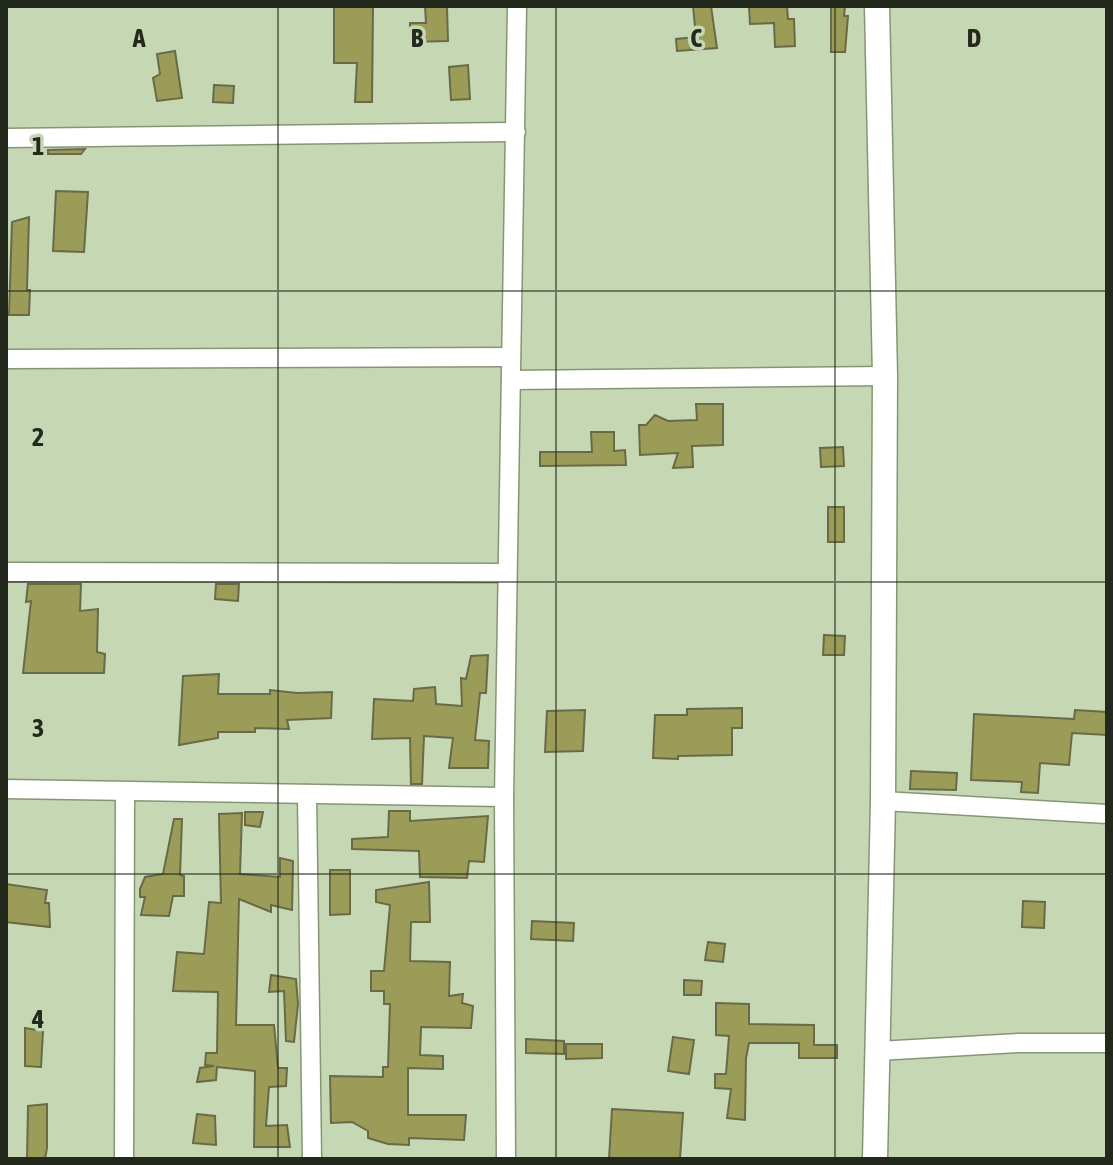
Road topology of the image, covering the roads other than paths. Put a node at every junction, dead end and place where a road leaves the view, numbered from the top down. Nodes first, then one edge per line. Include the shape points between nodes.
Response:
1 (517, 6) edge
2 (877, 6) edge
3 (516, 132) junction
4 (6, 138) edge
5 (511, 357) junction
6 (6, 359) edge
7 (885, 376) junction
8 (511, 380) junction
9 (6, 572) edge
10 (507, 573) junction
11 (6, 789) edge
12 (125, 793) junction
13 (307, 794) junction
14 (504, 797) junction
15 (883, 801) junction
16 (1107, 814) edge
17 (1107, 1043) edge
18 (878, 1051) junction
19 (124, 1159) edge
20 (312, 1159) edge
21 (506, 1159) edge
22 (875, 1159) edge

1 - 3 street
2 - 7 main road
3 - 4 street
3 - 5 street
5 - 6 street
5 - 8 street
7 - 8 street
7 - 15 main road
8 - 10 street
9 - 10 street
10 - 14 street
11 - 12 street
12 - 13 street
12 - 19 street
13 - 14 street
13 - 20 street
14 - 21 street
15 - 16 street
15 - 18 main road
17 - 18 street
18 - 22 main road

